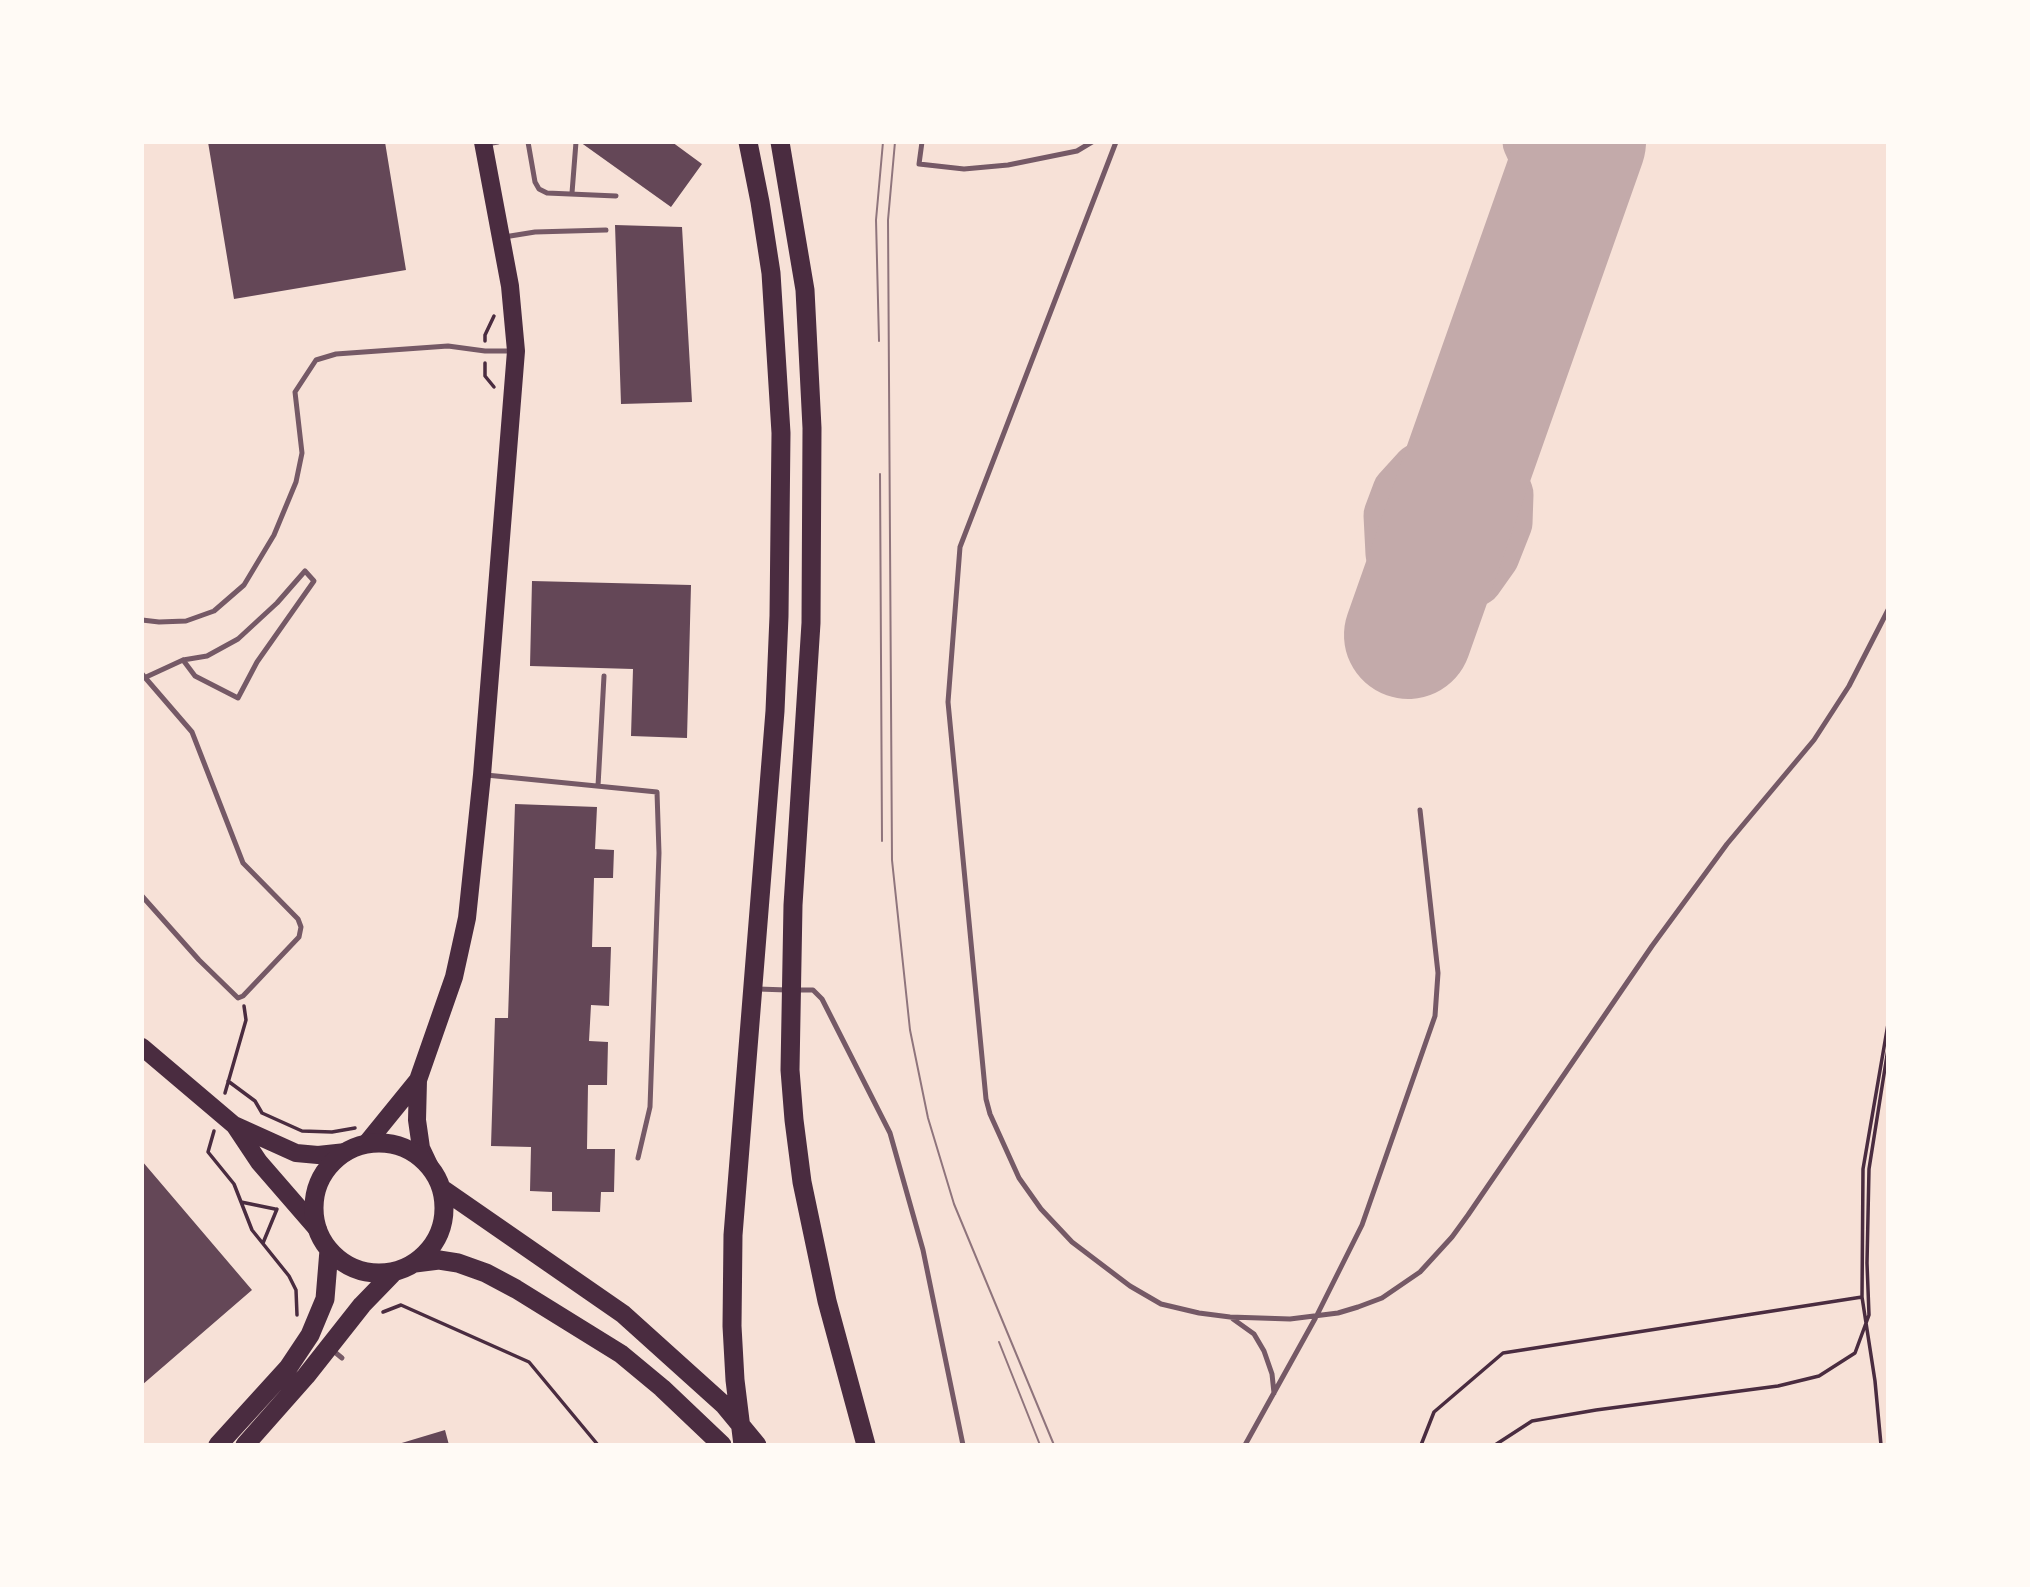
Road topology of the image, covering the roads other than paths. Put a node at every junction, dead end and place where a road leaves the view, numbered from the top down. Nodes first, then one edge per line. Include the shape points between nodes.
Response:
1 (528, 142) edge
2 (576, 142) edge
3 (748, 142) edge
4 (780, 142) edge
5 (922, 142) edge
6 (1091, 142) edge
7 (1116, 142) edge
8 (488, 143) edge
9 (572, 193) junction
10 (616, 196) dead end
11 (606, 229) dead end
12 (501, 238) junction
13 (516, 351) junction
14 (1888, 610) edge
15 (142, 620) edge
16 (183, 660) junction
17 (143, 676) edge
18 (604, 676) dead end
19 (482, 775) junction
20 (598, 786) junction
21 (1420, 810) dead end
22 (142, 896) edge
23 (753, 989) junction
24 (793, 990) junction
25 (142, 1047) edge
26 (418, 1080) junction
27 (234, 1125) junction
28 (366, 1144) junction
29 (346, 1152) junction
30 (638, 1158) dead end
31 (430, 1167) junction
32 (441, 1188) junction
33 (318, 1230) junction
34 (329, 1250) junction
35 (415, 1263) junction
36 (394, 1272) junction
37 (1316, 1317) junction
38 (1230, 1318) junction
39 (1274, 1393) junction
40 (251, 1443) edge
41 (218, 1445) edge
42 (723, 1445) edge
43 (743, 1445) edge
44 (757, 1445) edge
45 (866, 1445) edge
46 (962, 1445) edge
47 (1245, 1445) edge

1 - 9 lane via 539,189
2 - 9 lane
3 - 23 highway via 771,273 781,433 775,711
4 - 24 highway via 805,290 812,428 811,623 793,905
5 - 6 lane via 919,163 964,169 1077,151
7 - 38 lane via 960,547 948,702 986,1098 995,1128 1029,1194 1090,1258 1161,1304
8 - 12 main road
9 - 10 lane
11 - 12 lane
12 - 13 main road
13 - 15 lane via 448,346 336,354 316,360 295,392 302,453 296,482 274,535 244,585 214,611 186,621
13 - 19 main road
14 - 37 lane via 1820,731 1727,844 1652,946 1452,1237 1420,1272 1382,1298
16 - 16 lane via 206,656 238,639 305,571 314,582 257,662 238,698 195,676
16 - 17 lane
17 - 22 lane via 195,738 243,863 298,919 299,937 238,998
18 - 20 lane
19 - 20 lane
19 - 26 main road via 467,918 454,977
20 - 30 lane via 657,792 650,1107
21 - 37 lane via 1438,973 1435,1016 1363,1225
23 - 24 lane
23 - 43 highway via 733,1235 732,1326
24 - 45 highway via 790,1070 802,1182 827,1301
24 - 46 lane via 813,990 822,999 890,1133 923,1250
25 - 27 main road
26 - 28 main road
26 - 31 main road via 417,1119 421,1148
27 - 29 main road via 296,1153
27 - 33 main road via 259,1162
28 - 29 highway
28 - 31 highway via 401,1147
29 - 33 highway via 332,1163 318,1186 314,1213
31 - 32 highway
32 - 35 highway via 441,1229 431,1248
32 - 44 highway via 623,1314 724,1405
33 - 34 highway
34 - 36 highway via 358,1270
34 - 41 highway via 325,1299 310,1335 288,1368
35 - 36 highway
35 - 42 highway via 458,1263 516,1289 621,1354
36 - 40 highway via 335,1352
37 - 38 lane
37 - 39 lane
38 - 39 lane via 1254,1334 1264,1351
39 - 47 lane

